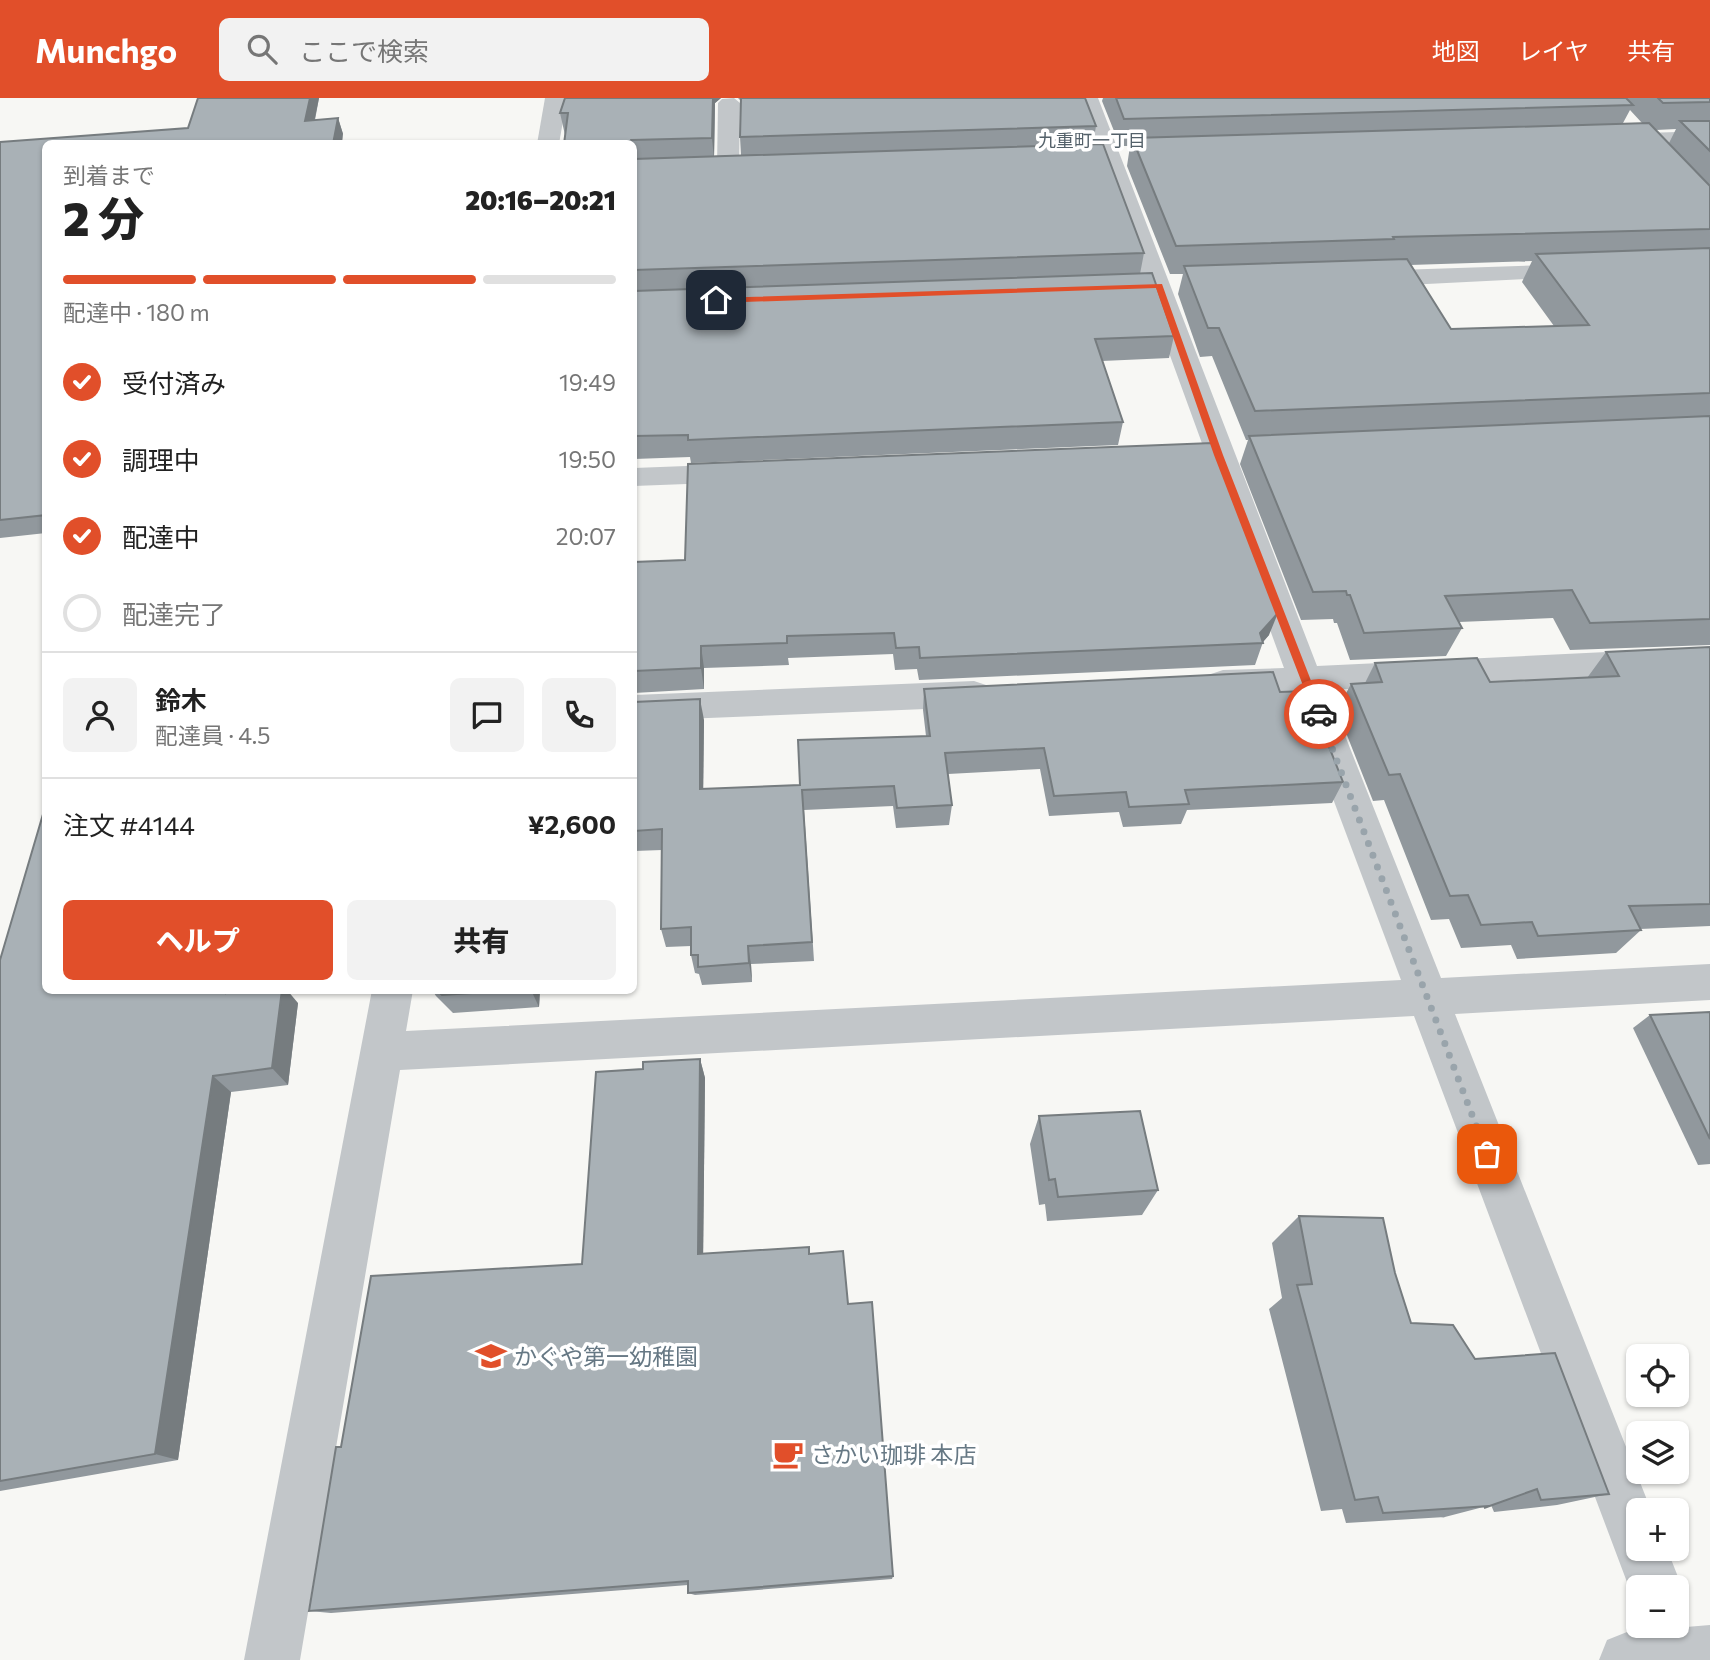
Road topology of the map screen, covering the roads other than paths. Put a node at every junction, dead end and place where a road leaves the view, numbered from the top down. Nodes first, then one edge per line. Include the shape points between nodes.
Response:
1 (556, 98) edge
2 (1087, 98) edge
3 (729, 103) dead end
4 (1619, 115) edge
5 (1710, 138) edge
6 (549, 140) edge
7 (1643, 140) junction
8 (1588, 142) edge
9 (1659, 158) edge
10 (755, 168) edge
11 (701, 169) edge
12 (728, 169) junction
13 (1600, 270) edge
14 (1338, 279) edge
15 (773, 472) edge
16 (637, 477) edge
17 (1710, 659) edge
18 (1306, 680) junction
19 (1196, 684) edge
20 (1004, 692) edge
21 (637, 708) edge
22 (1710, 982) edge
23 (392, 994) edge
24 (1427, 998) junction
25 (381, 1052) junction
26 (1626, 1513) edge
27 (1686, 1649) edge
28 (272, 1660) edge
29 (1627, 1660) edge

1 - 6 street
2 - 18 street
3 - 12 street
4 - 7 street
5 - 7 street
7 - 8 street
7 - 9 street
10 - 12 street
11 - 12 street
13 - 14 street
15 - 16 street
17 - 18 street
18 - 19 street
18 - 24 street
20 - 21 street
22 - 24 street
23 - 25 street
24 - 25 street
24 - 26 street
25 - 28 street
27 - 29 street

